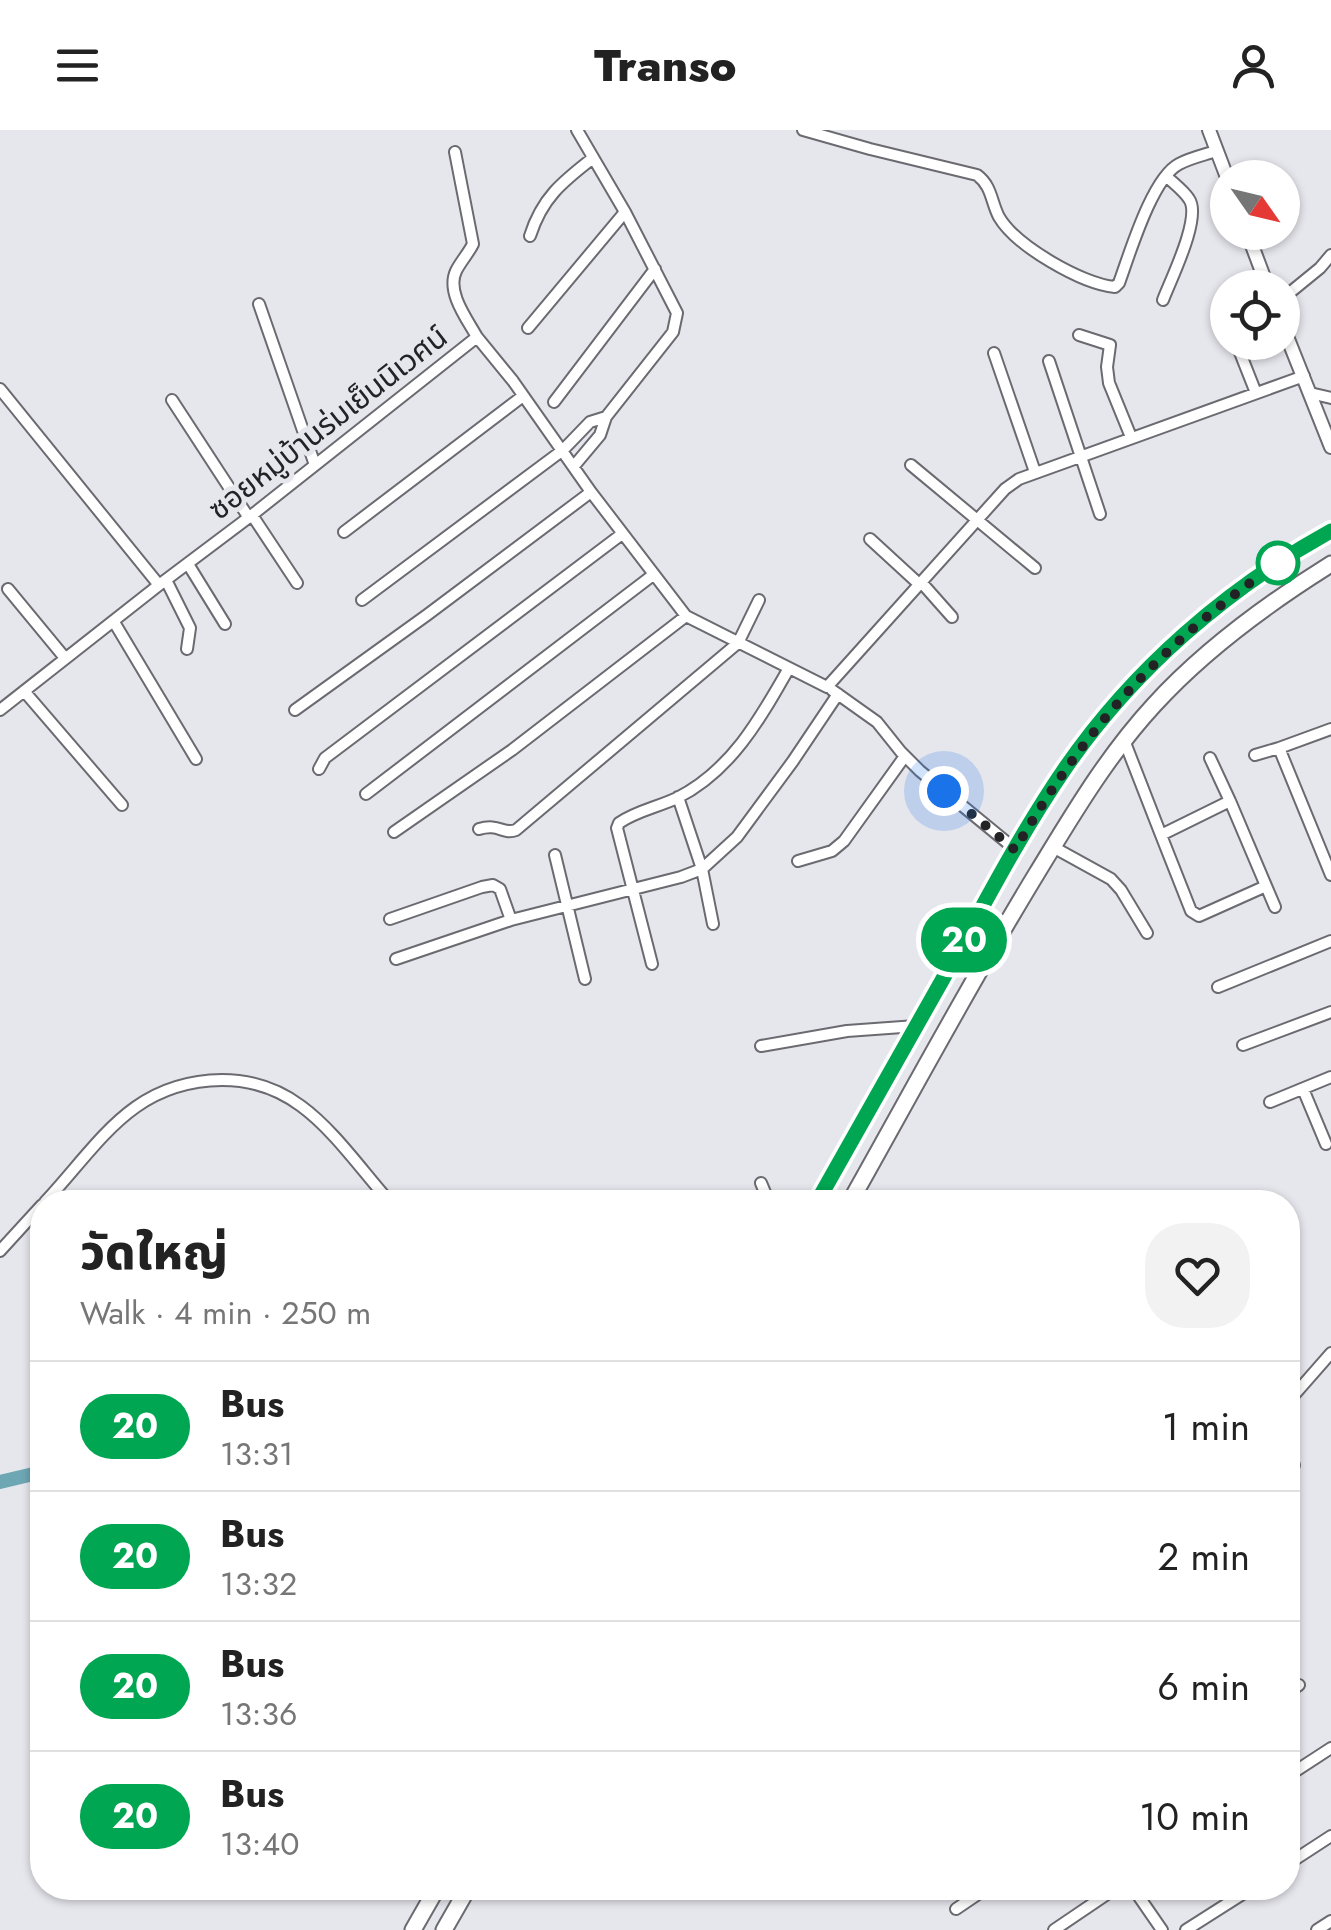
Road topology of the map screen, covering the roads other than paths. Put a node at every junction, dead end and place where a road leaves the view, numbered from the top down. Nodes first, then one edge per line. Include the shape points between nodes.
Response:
1 (576, 130) edge
2 (803, 130) edge
3 (1209, 130) edge
4 (1216, 151) junction
5 (455, 152) dead end
6 (593, 158) junction
7 (1220, 160) edge
8 (1166, 176) junction
9 (625, 212) junction
10 (530, 236) dead end
11 (1331, 256) edge
12 (655, 269) junction
13 (1300, 284) edge
14 (1163, 300) dead end
15 (258, 304) dead end
16 (528, 328) dead end
17 (1078, 335) dead end
18 (477, 338) junction
19 (994, 353) dead end
20 (1243, 360) edge
21 (1297, 360) edge
22 (1048, 361) dead end
23 (1304, 376) junction
24 (0, 389) edge
25 (1256, 393) junction
26 (1310, 393) junction
27 (523, 396) junction
28 (1331, 398) edge
29 (172, 400) dead end
30 (554, 402) dead end
31 (606, 416) junction
32 (1131, 437) junction
33 (1331, 448) edge
34 (562, 450) junction
35 (1081, 455) junction
36 (316, 465) junction
37 (912, 465) dead end
38 (574, 466) junction
39 (1035, 472) junction
40 (590, 492) junction
41 (1100, 514) dead end
42 (251, 517) junction
43 (978, 520) junction
44 (1331, 531) edge
45 (344, 532) dead end
46 (622, 534) junction
47 (870, 539) dead end
48 (188, 564) junction
49 (1331, 564) edge
50 (1035, 568) dead end
51 (654, 575) junction
52 (162, 583) junction
53 (297, 583) dead end
54 (920, 583) junction
55 (8, 589) dead end
56 (362, 600) dead end
57 (759, 600) dead end
58 (686, 616) junction
59 (952, 617) dead end
60 (114, 622) junction
61 (225, 624) dead end
62 (738, 643) junction
63 (187, 649) dead end
64 (64, 658) junction
65 (789, 668) junction
66 (832, 690) junction
67 (24, 692) junction
68 (0, 710) edge
69 (295, 710) dead end
70 (1331, 729) edge
71 (1124, 740) junction
72 (1279, 748) junction
73 (1256, 755) dead end
74 (904, 756) junction
75 (1210, 758) dead end
76 (196, 759) dead end
77 (319, 769) dead end
78 (366, 794) dead end
79 (678, 797) junction
80 (1230, 801) junction
81 (122, 805) dead end
82 (479, 830) dead end
83 (394, 832) dead end
84 (1161, 835) junction
85 (1053, 848) junction
86 (1015, 850) junction
87 (555, 856) dead end
88 (798, 862) dead end
89 (702, 869) junction
90 (1331, 874) edge
91 (1266, 886) junction
92 (632, 888) junction
93 (566, 906) junction
94 (1275, 906) dead end
95 (390, 919) dead end
96 (510, 920) junction
97 (713, 924) dead end
98 (1147, 934) dead end
99 (1331, 941) edge
100 (396, 960) dead end
101 (652, 964) dead end
102 (585, 979) dead end
103 (1218, 987) dead end
104 (1331, 1012) edge
105 (916, 1026) junction
106 (761, 1046) dead end
107 (1243, 1046) dead end
108 (1331, 1077) edge
109 (1303, 1088) junction
110 (1270, 1102) dead end
111 (1326, 1144) dead end
112 (762, 1183) dead end
113 (56, 1190) edge
114 (379, 1190) edge
115 (765, 1190) edge
116 (824, 1190) edge
117 (857, 1190) edge
118 (30, 1219) edge
119 (0, 1251) edge
120 (1331, 1353) edge
121 (1300, 1388) edge
122 (1331, 1748) edge
123 (1300, 1768) edge
124 (1331, 1836) edge
125 (1300, 1856) edge
126 (430, 1900) edge
127 (461, 1900) edge
128 (968, 1900) edge
129 (1098, 1900) edge
130 (1142, 1900) edge
131 (1233, 1900) edge
132 (956, 1908) dead end
133 (1331, 1921) edge
134 (413, 1930) edge
135 (444, 1930) edge
136 (1054, 1930) edge
137 (1162, 1930) edge
138 (1186, 1930) edge
139 (1317, 1930) edge

1 - 6 street
2 - 8 street via 977,175 1013,234 1063,270 1114,288
3 - 4 street
4 - 7 street
4 - 8 street
5 - 18 street via 473,244 452,284
6 - 9 street
6 - 10 street via 552,192
8 - 14 street via 1193,211
9 - 12 street
9 - 16 street
11 - 13 street
12 - 30 street
12 - 31 street via 676,313 673,332
15 - 36 street
17 - 32 street via 1110,346 1109,383
18 - 27 street, ซอยหมู่บ้านร่มเย็นนิเวศน์
18 - 36 street, ซอยหมู่บ้านร่มเย็นนิเวศน์
19 - 39 street
20 - 25 street
21 - 23 street
22 - 35 street
23 - 25 street
23 - 26 street
24 - 52 street
25 - 32 street
26 - 28 street
26 - 33 street
27 - 34 street, ซอยหมู่บ้านร่มเย็นนิเวศน์
27 - 45 street
29 - 42 street
31 - 34 street via 590,422
31 - 38 street via 600,435
32 - 35 street
34 - 38 street, ซอยหมู่บ้านร่มเย็นนิเวศน์
34 - 56 street
35 - 39 street
35 - 41 street
36 - 42 street, ซอยหมู่บ้านร่มเย็นนิเวศน์
37 - 43 street
38 - 40 street, ซอยหมู่บ้านร่มเย็นนิเวศน์
39 - 43 street via 1005,490
40 - 46 street, ซอยหมู่บ้านร่มเย็นนิเวศน์
40 - 69 street
42 - 48 street, ซอยหมู่บ้านร่มเย็นนิเวศน์
42 - 53 street
43 - 50 street
43 - 54 street
44 - 86 main road via 1217,608 1142,675 1068,764
46 - 51 street, ซอยหมู่บ้านร่มเย็นนิเวศน์
46 - 77 street via 324,758
47 - 54 street
48 - 52 street, ซอยหมู่บ้านร่มเย็นนิเวศน์
48 - 61 street
49 - 71 main road via 1190,668
51 - 58 street, ซอยหมู่บ้านร่มเย็นนิเวศน์
51 - 78 street
52 - 60 street, ซอยหมู่บ้านร่มเย็นนิเวศน์
52 - 63 street via 190,628
54 - 59 street
54 - 66 street
55 - 64 street
57 - 62 street
58 - 62 street, ซอยหมู่บ้านร่มเย็นนิเวศน์
58 - 83 street
60 - 64 street, ซอยหมู่บ้านร่มเย็นนิเวศน์
60 - 76 street
62 - 65 street, ซอยหมู่บ้านร่มเย็นนิเวศน์
62 - 82 street via 516,830
64 - 67 street, ซอยหมู่บ้านร่มเย็นนิเวศน์
65 - 66 street, ซอยหมู่บ้านร่มเย็นนิเวศน์
65 - 79 street via 747,738
66 - 74 street, ซอยหมู่บ้านร่มเย็นนิเวศน์ via 876,722
66 - 89 street via 793,761 738,837
67 - 68 street, ซอยหมู่บ้านร่มเย็นนิเวศน์
67 - 81 street
70 - 72 street
71 - 84 street
71 - 85 main road
72 - 73 street
72 - 90 street
74 - 86 street, ซอยหมู่บ้านร่มเย็นนิเวศน์
74 - 88 street via 844,841 832,852
75 - 80 street
79 - 89 street
79 - 92 street via 619,823
80 - 84 street
80 - 91 street
84 - 91 street via 1194,915
85 - 98 street via 1111,879
85 - 117 main road
86 - 105 main road
87 - 93 street
89 - 92 street
89 - 97 street
91 - 94 street
92 - 93 street
92 - 101 street
93 - 96 street
93 - 102 street
95 - 96 street via 493,885
96 - 100 street
99 - 103 street
104 - 107 street
105 - 106 street
105 - 116 main road
108 - 109 street
109 - 110 street
109 - 111 street
112 - 115 street
113 - 114 street via 142,1101 198,1080 243,1080 278,1090 304,1108
118 - 119 street
120 - 121 street
122 - 123 street
124 - 125 street
126 - 134 main road
127 - 135 main road
128 - 132 street
129 - 136 street
130 - 137 street
131 - 138 street
133 - 139 street

